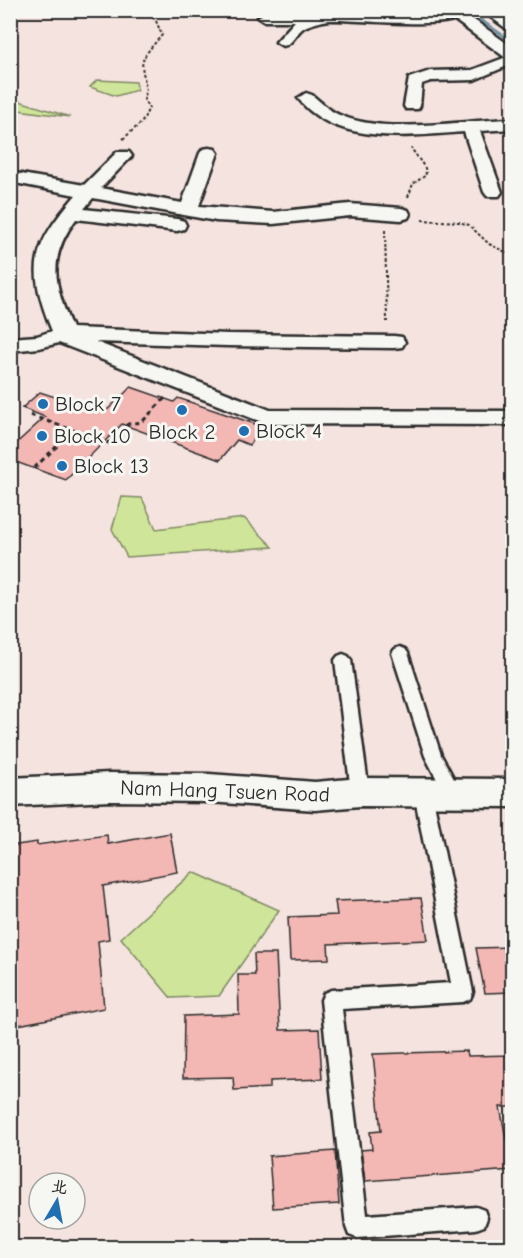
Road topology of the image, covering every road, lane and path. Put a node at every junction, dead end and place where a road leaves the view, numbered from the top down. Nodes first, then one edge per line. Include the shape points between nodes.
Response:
1 (146, 10) edge
2 (488, 10) edge
3 (452, 13) edge
4 (328, 16) junction
5 (265, 17) dead end
6 (511, 24) edge
7 (283, 42) dead end
8 (513, 54) edge
9 (513, 59) edge
10 (306, 98) dead end
11 (412, 106) dead end
12 (513, 124) edge
13 (470, 126) junction
14 (406, 129) junction
15 (209, 153) dead end
16 (123, 156) joint
17 (10, 177) edge
18 (493, 192) dead end
19 (86, 193) junction
20 (184, 210) junction
21 (378, 211) junction
22 (72, 213) junction
23 (402, 214) junction
24 (263, 217) junction
25 (513, 255) edge
26 (63, 335) junction
27 (394, 342) joint
28 (10, 345) edge
29 (180, 382) junction
30 (30, 416) dead end
31 (513, 418) edge
32 (73, 431) junction
33 (34, 468) dead end
34 (400, 653) dead end
35 (343, 660) dead end
36 (10, 792) edge
37 (360, 792) junction
38 (438, 792) junction
39 (513, 793) edge
40 (476, 1218) dead end

1 - 16 path via 162,35 146,54 142,66 148,89 144,100 150,108 148,117 121,141
2 - 6 street
3 - 4 street via 433,19
3 - 8 street
4 - 5 street
4 - 7 street via 299,24
9 - 11 street via 474,75 430,76 414,81
10 - 14 street via 335,119
12 - 13 street
13 - 14 street
13 - 18 street
14 - 23 path via 403,138 426,175 413,184
15 - 20 street via 190,207
16 - 19 street
17 - 19 street
19 - 20 street
19 - 22 street
20 - 24 street
21 - 23 street
21 - 24 street via 330,210
21 - 27 path via 384,218 387,326
22 - 24 street via 237,230
22 - 26 street via 45,256 48,292
23 - 25 path via 469,225 489,244
26 - 27 street
26 - 28 street
26 - 29 street
29 - 31 street via 267,417
29 - 32 path via 141,422 128,424 109,443
30 - 32 path
32 - 33 path
34 - 38 lane via 433,756
35 - 37 lane
36 - 37 street, Nam Hang Tsuen Road via 110,787 209,788 315,796
37 - 38 street, Nam Hang Tsuen Road
38 - 39 street, Nam Hang Tsuen Road
38 - 40 lane via 463,992 331,1000 357,1227

